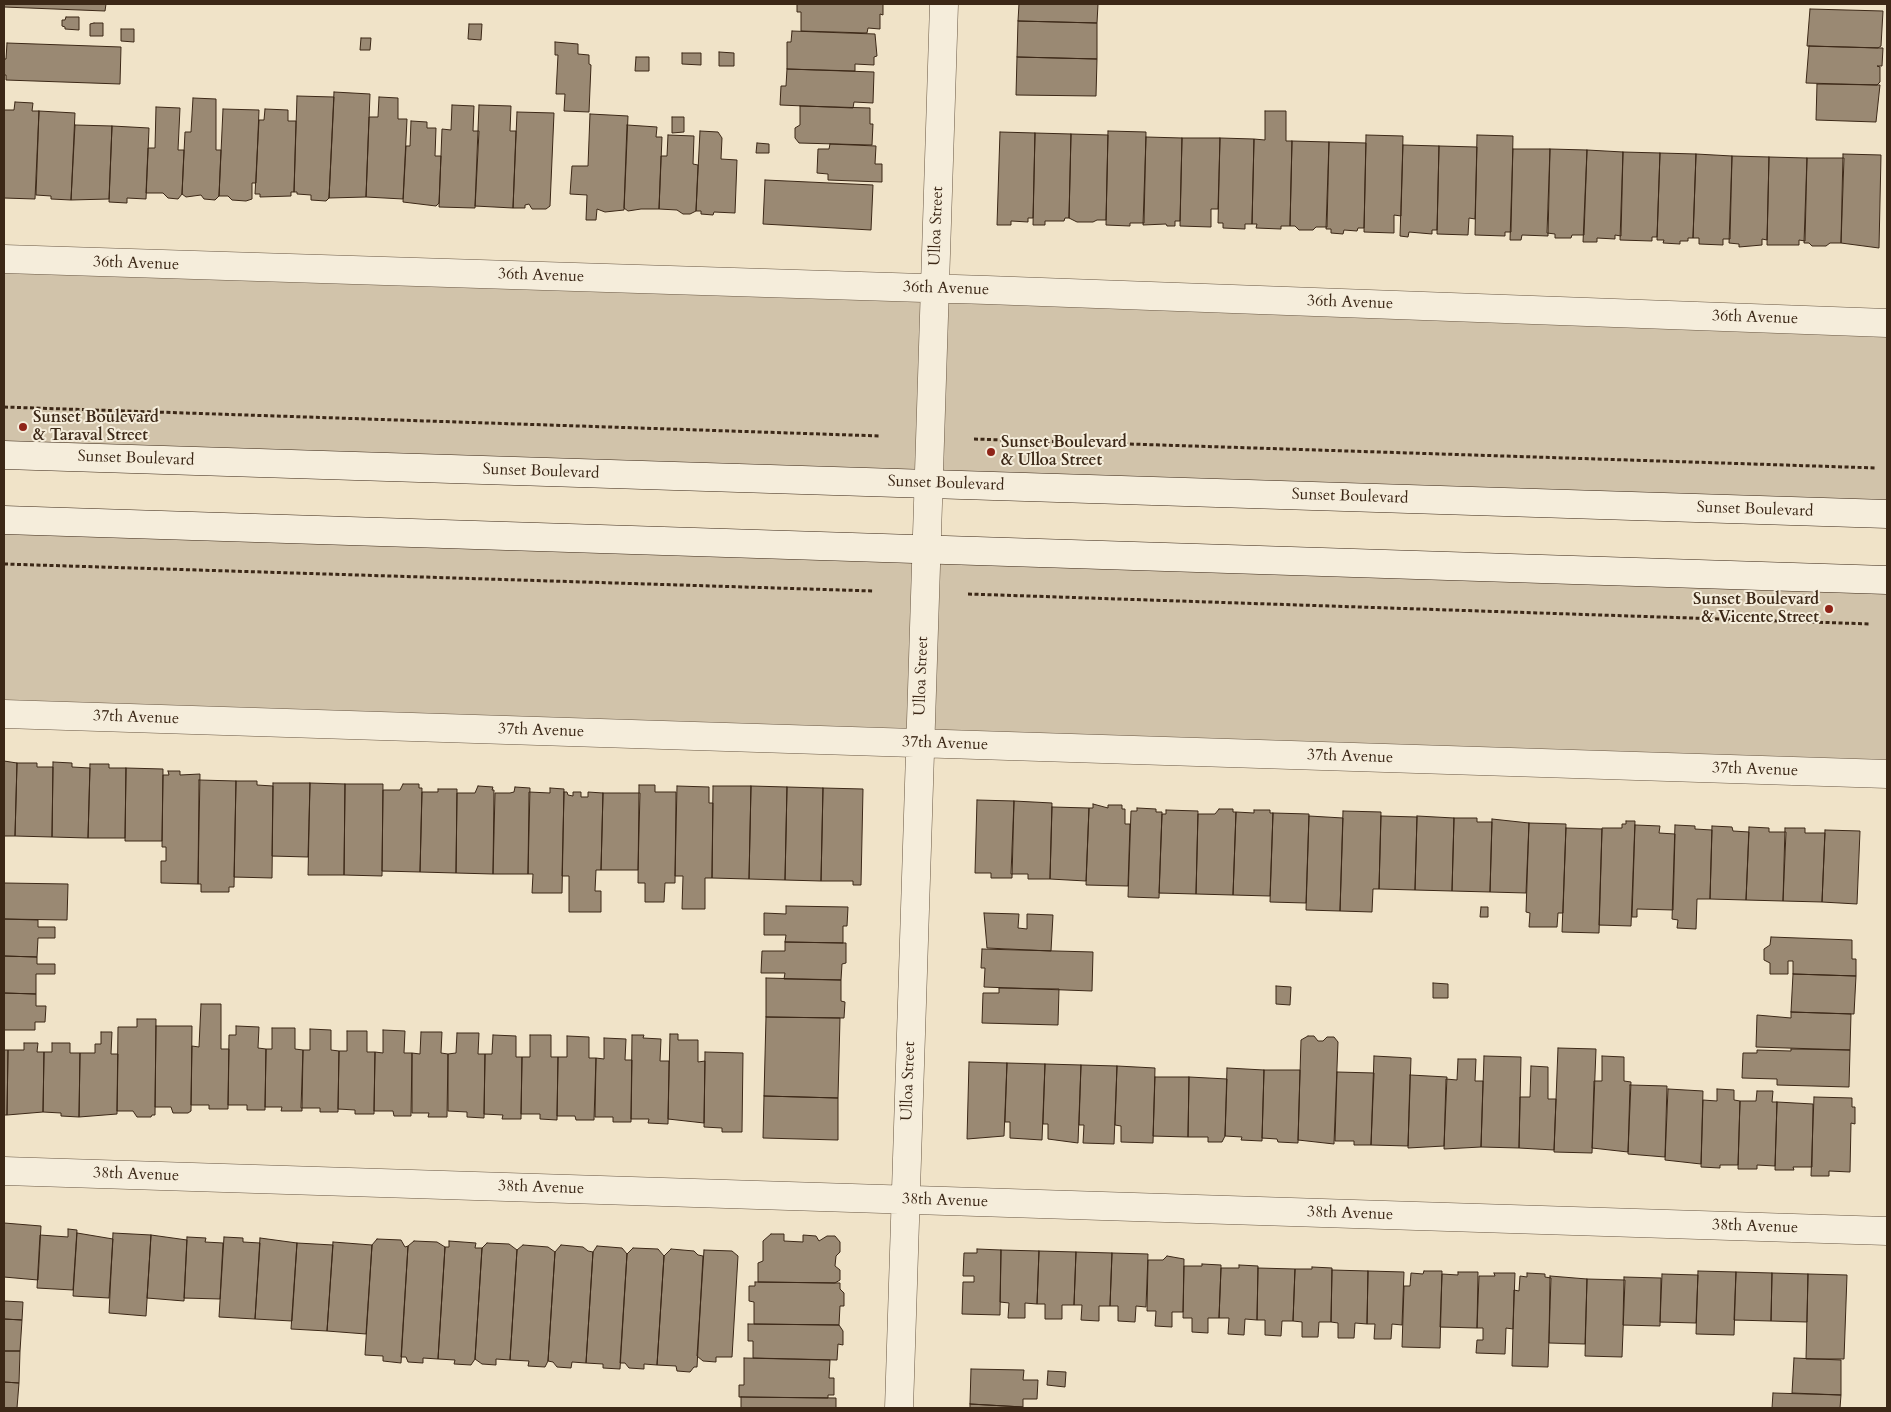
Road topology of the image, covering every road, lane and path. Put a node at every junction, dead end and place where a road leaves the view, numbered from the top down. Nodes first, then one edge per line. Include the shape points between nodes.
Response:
1 (944, 4) edge
2 (4, 259) edge
3 (935, 289) junction
4 (1887, 323) edge
5 (4, 407) edge
6 (881, 436) dead end
7 (974, 439) dead end
8 (4, 455) edge
9 (1877, 468) dead end
10 (929, 484) junction
11 (1887, 514) edge
12 (4, 520) edge
13 (927, 550) junction
14 (4, 564) edge
15 (1887, 580) edge
16 (873, 591) dead end
17 (968, 594) dead end
18 (1872, 624) dead end
19 (4, 714) edge
20 (920, 743) junction
21 (1887, 774) edge
22 (4, 1171) edge
23 (906, 1200) junction
24 (1887, 1231) edge
25 (899, 1408) edge

1 - 3 street, Ulloa Street
2 - 3 street, 36th Avenue
3 - 4 street, 36th Avenue
3 - 10 street, Ulloa Street
5 - 6 path
7 - 9 path
8 - 10 street, Sunset Boulevard
10 - 11 street, Sunset Boulevard
10 - 13 street, Ulloa Street
12 - 13 street
13 - 15 street
13 - 20 street, Ulloa Street
14 - 16 path
17 - 18 path
19 - 20 street, 37th Avenue
20 - 21 street, 37th Avenue
20 - 23 street, Ulloa Street
22 - 23 street, 38th Avenue
23 - 24 street, 38th Avenue
23 - 25 street, Ulloa Street

